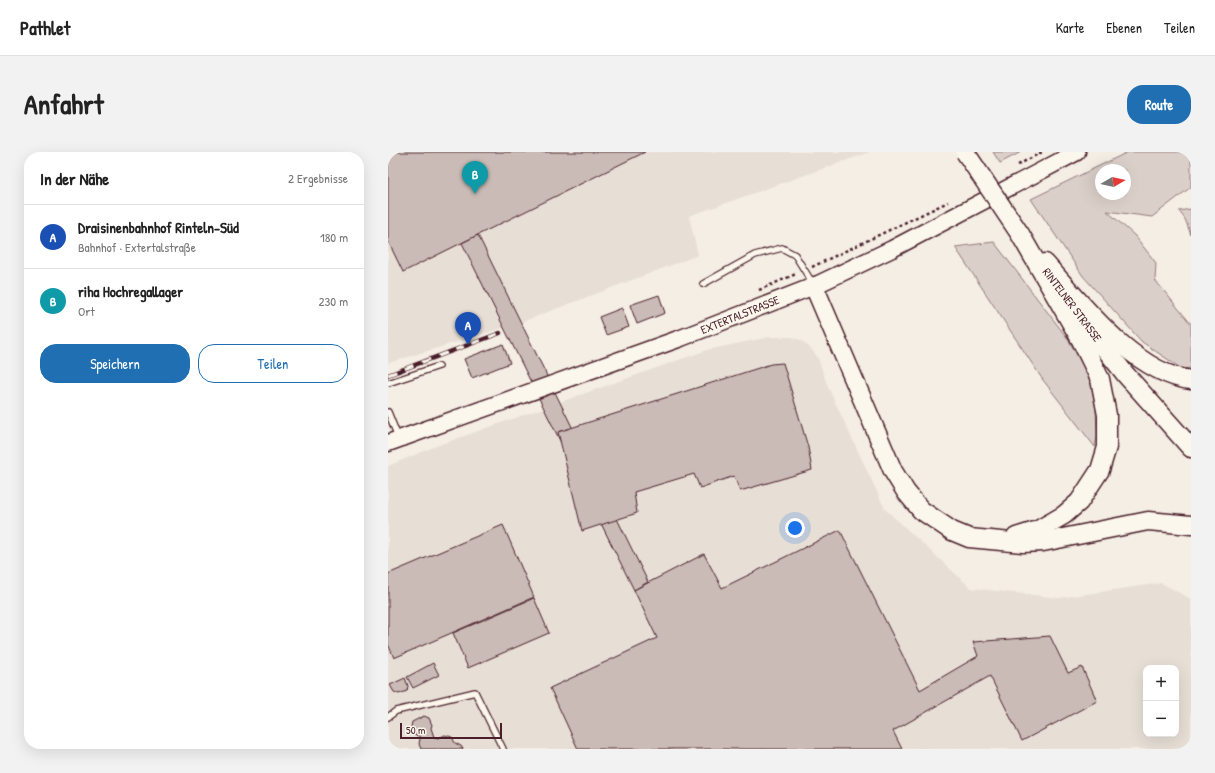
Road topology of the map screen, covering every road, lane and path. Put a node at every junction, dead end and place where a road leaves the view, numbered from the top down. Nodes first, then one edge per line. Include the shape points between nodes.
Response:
1 (965, 152) edge
2 (1042, 152) edge
3 (1077, 152) edge
4 (1015, 166) dead end
5 (948, 201) dead end
6 (1020, 234) junction
7 (805, 270) junction
8 (703, 284) dead end
9 (814, 286) junction
10 (756, 292) dead end
11 (439, 366) dead end
12 (1191, 380) edge
13 (388, 383) edge
14 (388, 412) edge
15 (393, 441) edge
16 (1191, 448) edge
17 (1191, 525) edge
18 (1004, 541) junction
19 (388, 717) edge
20 (503, 749) edge

1 - 6 main road, RINTELNER STRASSE, bridge
2 - 4 path
3 - 9 main road, EXTERTALSTRASSE
5 - 7 path
6 - 12 main road via 1089,312 1129,351 1158,370
6 - 16 main road, RINTELNER STRASSE via 1073,308 1126,375
6 - 18 main road via 1081,340 1100,379 1107,415 1107,447 1100,470 1079,502 1064,515 1038,530
7 - 8 lane via 796,255 782,248 755,255
7 - 9 lane
7 - 10 path
9 - 15 main road, EXTERTALSTRASSE via 681,338
9 - 18 main road via 894,471 906,492 921,510 952,531 969,538
11 - 13 lane
14 - 15 lane
17 - 18 main road via 1148,521 1043,542 1023,544
19 - 20 lane via 396,711 475,692

